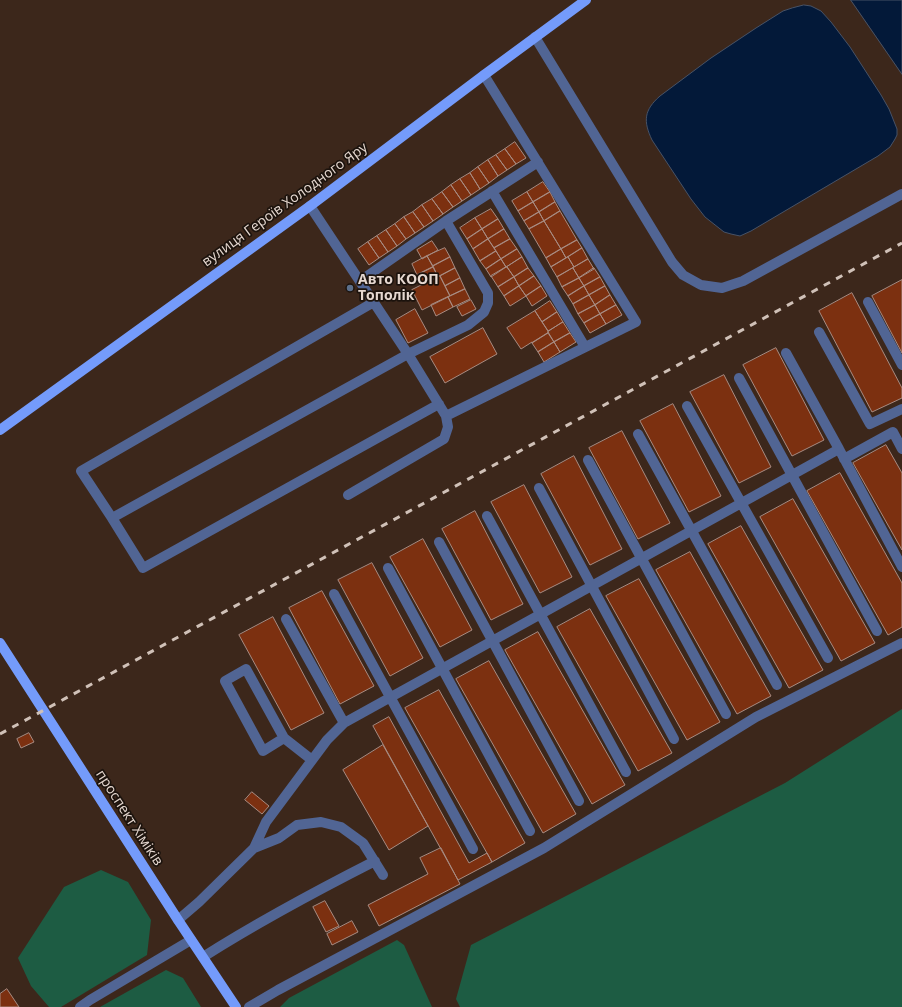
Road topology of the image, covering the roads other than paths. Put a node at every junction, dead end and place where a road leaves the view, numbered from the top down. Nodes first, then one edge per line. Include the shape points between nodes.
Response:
1 (586, 0) edge
2 (535, 37) junction
3 (484, 75) junction
4 (538, 162) junction
5 (492, 191) junction
6 (902, 194) edge
7 (310, 206) junction
8 (446, 221) junction
9 (360, 280) junction
10 (374, 302) junction
11 (868, 302) dead end
12 (819, 332) dead end
13 (585, 347) junction
14 (786, 353) dead end
15 (408, 354) junction
16 (902, 365) edge
17 (738, 378) dead end
18 (439, 404) junction
19 (687, 406) dead end
20 (902, 409) edge
21 (446, 416) junction
22 (0, 430) edge
23 (638, 434) dead end
24 (839, 450) junction
25 (902, 450) edge
26 (844, 459) junction
27 (588, 460) dead end
28 (792, 475) junction
29 (539, 488) dead end
30 (348, 495) dead end
31 (742, 503) junction
32 (487, 516) dead end
33 (112, 518) junction
34 (692, 531) junction
35 (439, 542) dead end
36 (642, 559) junction
37 (902, 567) edge
38 (388, 568) dead end
39 (592, 586) junction
40 (334, 594) dead end
41 (540, 614) junction
42 (286, 619) dead end
43 (877, 631) dead end
44 (492, 641) junction
45 (0, 643) edge
46 (902, 643) edge
47 (828, 658) dead end
48 (442, 668) junction
49 (777, 685) dead end
50 (391, 697) junction
51 (726, 714) dead end
52 (344, 723) junction
53 (284, 738) junction
54 (674, 739) dead end
55 (312, 760) junction
56 (626, 772) dead end
57 (579, 801) dead end
58 (530, 831) dead end
59 (254, 848) junction
60 (473, 849) dead end
61 (375, 861) junction
62 (383, 875) dead end
63 (178, 920) junction
64 (191, 940) junction
65 (203, 957) junction
66 (80, 1007) edge
67 (236, 1007) edge
68 (249, 1007) edge

1 - 2 main road, вулиця Героїв Холодного Яру
2 - 3 main road, вулиця Героїв Холодного Яру
2 - 6 lane via 672,262 683,276 702,285 722,288 743,282
3 - 4 lane
3 - 7 main road, вулиця Героїв Холодного Яру
4 - 5 lane
4 - 13 lane via 636,322
5 - 8 lane
5 - 13 lane
7 - 9 lane
7 - 22 main road, вулиця Героїв Холодного Яру
8 - 9 lane
8 - 15 lane via 488,293 488,303 484,312 468,325
9 - 10 lane
10 - 15 lane
10 - 33 lane via 81,471
11 - 16 lane
12 - 20 lane via 870,424
13 - 21 lane
14 - 24 lane
15 - 18 lane
15 - 33 lane
17 - 28 lane
18 - 21 lane
18 - 33 lane via 143,568
19 - 31 lane
21 - 30 lane via 448,427 444,439
23 - 34 lane
24 - 26 lane
24 - 28 lane
25 - 26 lane via 893,432
26 - 37 lane
27 - 36 lane
28 - 31 lane
28 - 43 lane
29 - 39 lane
31 - 34 lane
31 - 47 lane
32 - 41 lane
34 - 36 lane
34 - 49 lane
35 - 44 lane
36 - 39 lane
36 - 51 lane
38 - 48 lane
39 - 41 lane
39 - 54 lane
40 - 50 lane
41 - 44 lane
41 - 56 lane
42 - 52 lane
44 - 48 lane
44 - 57 lane
45 - 63 main road, проспект Хіміків
46 - 68 lane via 756,717 544,848
48 - 50 lane
48 - 58 lane
50 - 52 lane
50 - 60 lane
52 - 55 lane
53 - 53 lane via 246,670 225,681 263,751
53 - 55 lane
55 - 59 lane via 266,822
59 - 61 lane via 279,838 297,825 321,822 341,827 363,843
59 - 63 lane
61 - 62 lane
61 - 65 lane via 316,891
63 - 64 main road, проспект Хіміків
64 - 65 main road, проспект Хіміків
64 - 66 lane
65 - 67 main road, проспект Хіміків

